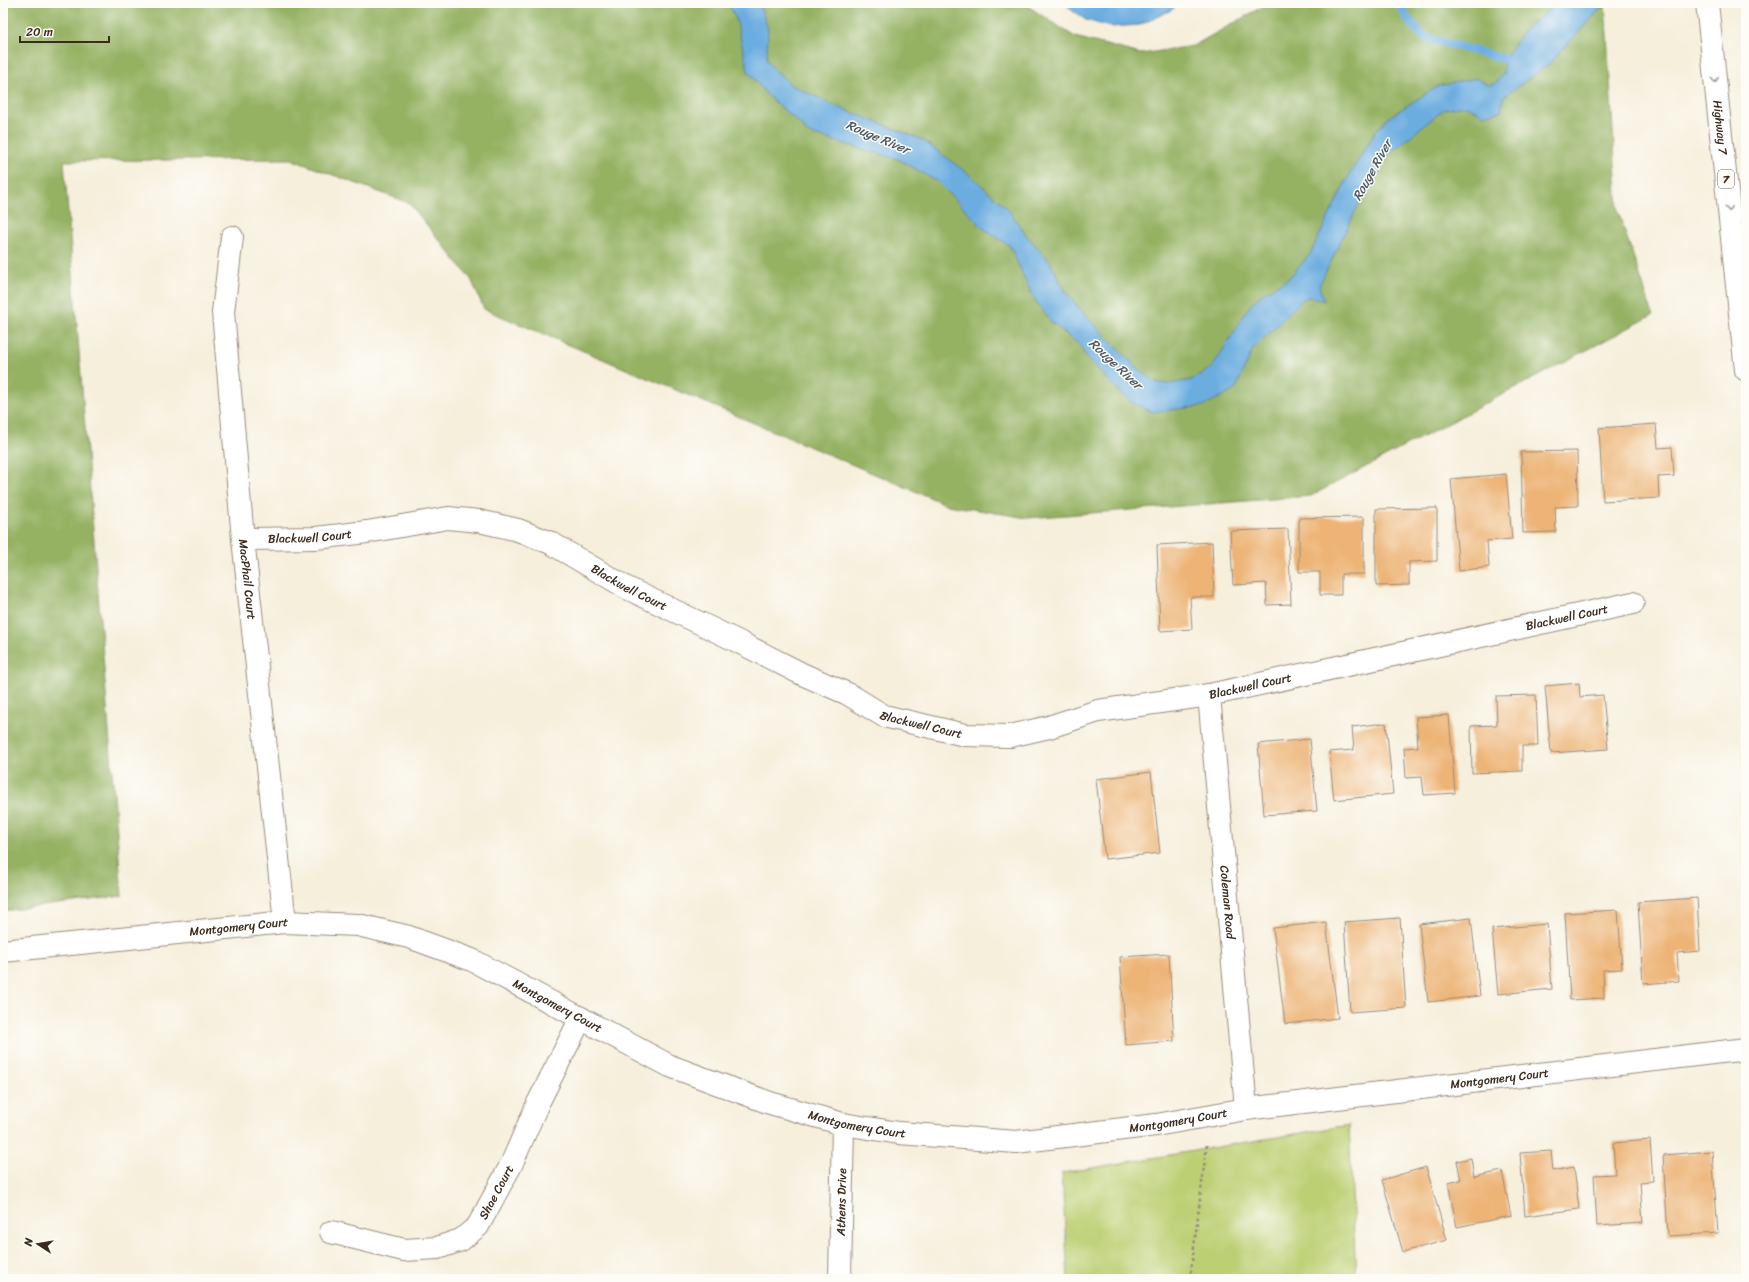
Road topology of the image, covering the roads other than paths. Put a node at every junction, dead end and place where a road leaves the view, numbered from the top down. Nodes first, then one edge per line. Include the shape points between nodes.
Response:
1 (1707, 3) edge
2 (232, 236) dead end
3 (1746, 370) edge
4 (243, 539) junction
5 (1633, 603) dead end
6 (1209, 696) junction
7 (285, 922) junction
8 (3, 951) edge
9 (581, 1018) junction
10 (1746, 1049) edge
11 (1246, 1110) junction
12 (842, 1124) junction
13 (331, 1232) dead end
14 (840, 1279) edge

1 -> 3 street, Highway 7 / 7
2 - 4 street, MacPhail Court via 224,312
4 - 6 street, Blackwell Court via 316,538 448,518 518,530 551,543 627,588 848,694 884,716 966,735 1010,736 1049,727 1098,711
4 - 7 street, MacPhail Court
5 - 6 street, Blackwell Court
6 - 11 street, Coleman Road
7 - 8 street, Montgomery Court
7 - 9 street, Montgomery Court via 358,925 409,937 472,960
9 - 12 street, Montgomery Court via 670,1066 770,1103
9 - 13 street, Shae Court via 538,1103 511,1165 478,1226 461,1240 437,1248 404,1250
10 - 11 street, Montgomery Court
11 - 12 street, Montgomery Court via 1156,1125 1016,1142 900,1133
12 - 14 street, Athens Drive

